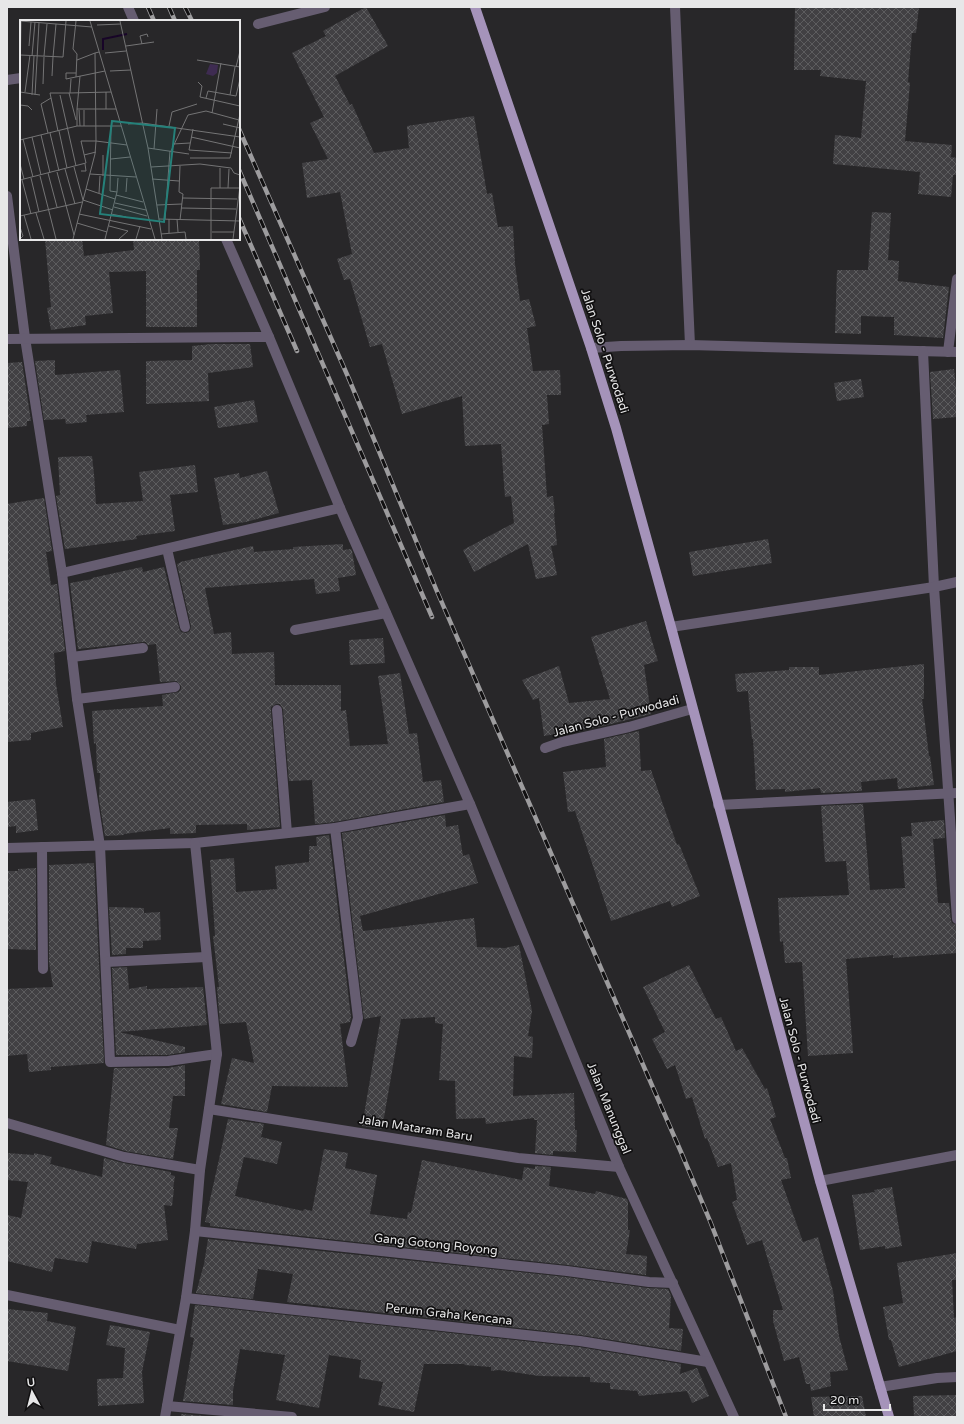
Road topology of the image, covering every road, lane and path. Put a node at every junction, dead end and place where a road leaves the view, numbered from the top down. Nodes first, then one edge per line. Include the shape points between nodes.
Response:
1 (128, 7) edge
2 (325, 7) edge
3 (475, 7) edge
4 (675, 7) edge
5 (134, 20) edge
6 (258, 24) dead end
7 (20, 78) edge
8 (7, 80) edge
9 (7, 196) edge
10 (226, 240) edge
11 (957, 279) edge
12 (269, 337) junction
13 (25, 338) junction
14 (7, 339) edge
15 (690, 345) junction
16 (591, 348) junction
17 (923, 351) junction
18 (952, 352) edge
19 (340, 508) junction
20 (167, 549) junction
21 (62, 573) junction
22 (957, 582) edge
23 (934, 587) junction
24 (386, 613) junction
25 (186, 626) dead end
26 (671, 627) junction
27 (295, 630) dead end
28 (143, 648) dead end
29 (72, 658) junction
30 (175, 687) dead end
31 (77, 699) junction
32 (692, 709) junction
33 (277, 710) dead end
34 (545, 748) dead end
35 (952, 793) edge
36 (470, 804) junction
37 (718, 804) junction
38 (335, 828) junction
39 (287, 833) junction
40 (195, 842) junction
41 (100, 846) junction
42 (42, 847) junction
43 (7, 848) edge
44 (957, 919) edge
45 (206, 957) junction
46 (106, 962) junction
47 (43, 969) dead end
48 (351, 1042) dead end
49 (217, 1054) junction
50 (209, 1109) junction
51 (7, 1123) edge
52 (957, 1155) edge
53 (620, 1167) junction
54 (200, 1170) junction
55 (820, 1181) junction
56 (196, 1231) junction
57 (673, 1283) junction
58 (7, 1295) edge
59 (186, 1298) junction
60 (180, 1330) junction
61 (708, 1362) junction
62 (957, 1377) edge
63 (880, 1387) junction
64 (167, 1406) junction
65 (165, 1417) edge
66 (292, 1417) edge
67 (734, 1417) edge
68 (888, 1417) edge

1 - 5 street
2 - 6 street
3 - 16 main road, Jalan Solo - Purwodadi
4 - 15 street
7 - 8 street
9 - 13 street
10 - 12 street, Jalan Manunggal
11 - 18 street
12 - 13 street
12 - 19 street, Jalan Manunggal
13 - 14 street
13 - 21 street
15 - 16 street
15 - 17 street
16 - 26 main road, Jalan Solo - Purwodadi
17 - 18 street
17 - 23 street
19 - 20 street
19 - 24 street, Jalan Manunggal
20 - 21 street
20 - 25 street
21 - 29 street
22 - 23 street
23 - 26 street
23 - 35 street
24 - 27 street
24 - 36 street, Jalan Manunggal
26 - 32 main road, Jalan Solo - Purwodadi
28 - 29 street
29 - 31 street
30 - 31 street
31 - 41 street
32 - 34 street, Jalan Solo - Purwodadi
32 - 37 main road, Jalan Solo - Purwodadi
33 - 39 street
35 - 37 street
35 - 44 street
36 - 38 street
36 - 53 street, Jalan Manunggal
37 - 55 main road, Jalan Solo - Purwodadi
38 - 39 street
38 - 48 street via 358,1018
39 - 40 street
40 - 41 street
40 - 45 street
41 - 42 street
41 - 46 street
42 - 43 street
42 - 47 street
45 - 46 street
45 - 49 street
46 - 49 street via 110,1062 168,1061
49 - 50 street
50 - 53 street, Jalan Mataram Baru via 518,1158
50 - 54 street
51 - 54 street via 124,1158
52 - 55 street
53 - 57 street, Jalan Manunggal
54 - 56 street
55 - 63 main road, Jalan Solo - Purwodadi
56 - 57 street, Gang Gotong Royong
56 - 59 street
57 - 61 street, Jalan Manunggal
58 - 60 street
59 - 60 street
59 - 61 street, Perum Graha Kencana via 580,1341
60 - 64 street
61 - 67 street, Jalan Manunggal
62 - 63 street
63 - 68 main road, Jalan Solo - Purwodadi
64 - 65 street
64 - 66 street

